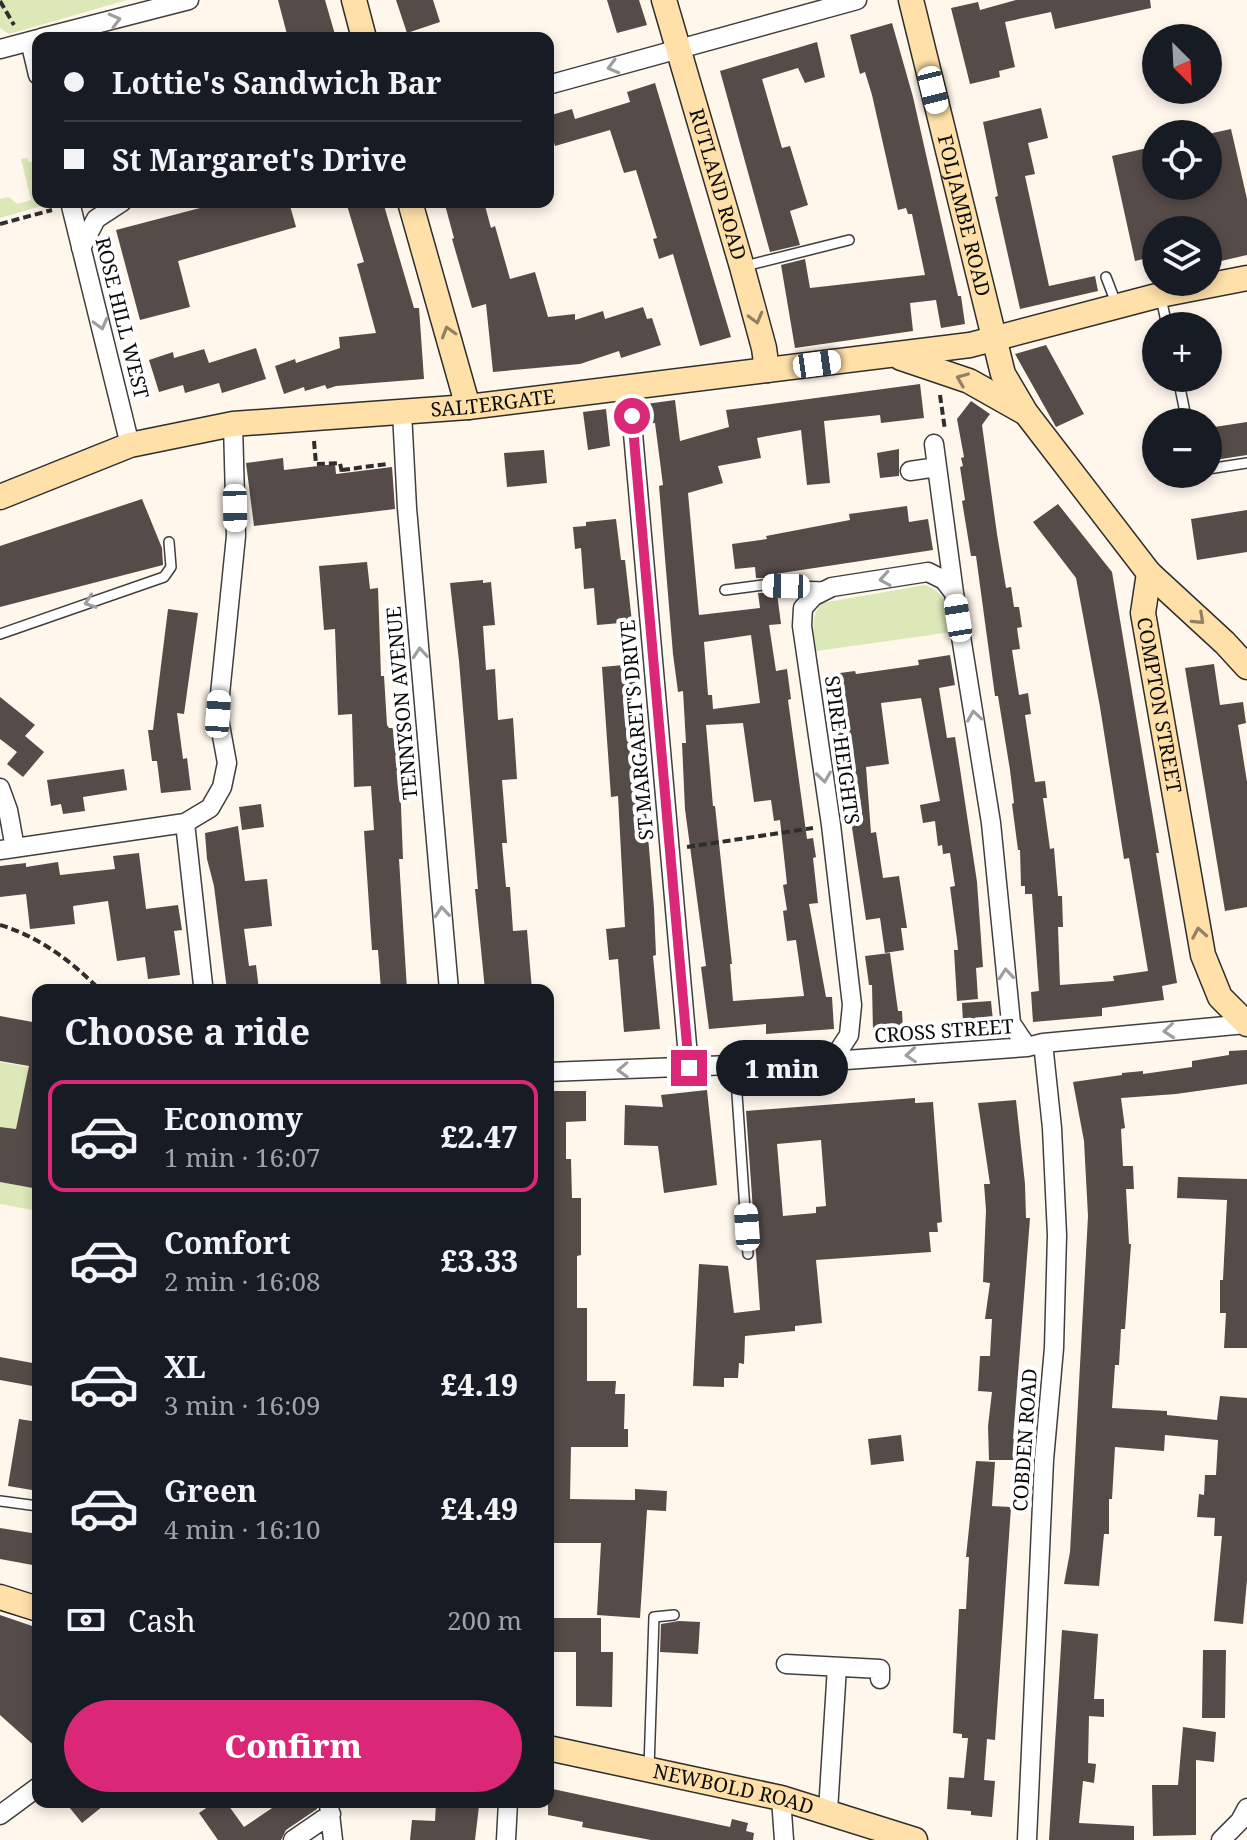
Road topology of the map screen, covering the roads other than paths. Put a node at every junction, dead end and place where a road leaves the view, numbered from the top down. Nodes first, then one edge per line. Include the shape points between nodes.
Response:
1 (189, 0) edge
2 (354, 0) edge
3 (664, 0) edge
4 (857, 0) edge
5 (911, 0) edge
6 (165, 3) edge
7 (61, 32) edge
8 (362, 32) edge
9 (32, 40) edge
10 (0, 49) edge
11 (678, 49) junction
12 (554, 83) edge
13 (71, 208) edge
14 (113, 208) edge
15 (412, 208) edge
16 (849, 240) dead end
17 (81, 248) junction
18 (742, 267) junction
19 (1106, 277) dead end
20 (1247, 278) edge
21 (1222, 283) edge
22 (1156, 296) edge
23 (1117, 307) junction
24 (995, 339) junction
25 (893, 356) junction
26 (767, 370) junction
27 (629, 388) junction
28 (468, 407) junction
29 (402, 412) junction
30 (1026, 413) junction
31 (233, 424) junction
32 (934, 444) dead end
33 (130, 445) junction
34 (1247, 463) edge
35 (937, 467) junction
36 (1222, 467) edge
37 (910, 471) dead end
38 (0, 497) edge
39 (169, 542) dead end
40 (1149, 573) junction
41 (832, 587) junction
42 (725, 590) dead end
43 (954, 593) junction
44 (0, 634) edge
45 (1247, 667) edge
46 (0, 788) edge
47 (185, 823) junction
48 (8, 849) edge
49 (203, 984) edge
50 (448, 984) edge
51 (1247, 1024) edge
52 (1035, 1045) junction
53 (832, 1061) junction
54 (735, 1065) junction
55 (689, 1068) junction
56 (554, 1072) edge
57 (748, 1254) dead end
58 (0, 1501) edge
59 (32, 1505) edge
60 (0, 1597) edge
61 (32, 1607) edge
62 (674, 1615) dead end
63 (786, 1664) dead end
64 (837, 1667) junction
65 (880, 1679) dead end
66 (554, 1749) edge
67 (649, 1768) junction
68 (32, 1791) edge
69 (781, 1798) junction
70 (330, 1808) edge
71 (508, 1808) edge
72 (1247, 1808) edge
73 (828, 1811) junction
74 (0, 1815) edge
75 (293, 1840) edge
76 (333, 1840) edge
77 (506, 1840) edge
78 (784, 1840) edge
79 (915, 1840) edge
80 (1027, 1840) edge
81 (1221, 1840) edge

1 - 6 street
2 - 8 street
3 - 11 street, RUTLAND ROAD
4 - 11 street
5 - 24 street, FOLJAMBE ROAD
7 -> 6 street
9 - 10 street
11 -> 12 street
11 - 18 street, RUTLAND ROAD
13 - 17 street, ROSE HILL WEST
14 - 17 street via 96,219
28 -> 15 street
16 - 18 lane
17 -> 33 street, ROSE HILL WEST
18 -> 26 street, RUTLAND ROAD
19 - 23 lane
20 - 21 street, SALTERGATE
22 - 23 street, SALTERGATE
23 - 24 street, SALTERGATE
24 - 25 street, SALTERGATE
24 - 30 street via 1003,374
25 - 26 street, SALTERGATE
30 -> 25 street via 969,381
26 - 27 street, SALTERGATE
27 - 28 street, SALTERGATE
27 - 55 street, ST MARGARET'S DRIVE
28 - 29 street, SALTERGATE
29 - 31 street, SALTERGATE
50 -> 29 street, TENNYSON AVENUE
30 - 40 street
31 - 33 street, SALTERGATE
31 - 47 street via 236,536 218,714 227,763 210,808
32 - 35 street
33 - 38 street, SALTERGATE
34 - 36 lane
35 - 37 street
35 - 43 street
39 -> 44 lane via 171,567 164,577
40 -> 45 street
51 -> 40 street, COMPTON STREET via 1220,997 1203,955 1143,613
41 - 42 lane
43 -> 41 street via 928,572
41 -> 53 street, SPIRE HEIGHTS via 803,608 802,626 852,1005 849,1035
52 -> 43 street via 1011,1023 991,823
46 - 48 street via 8,810
47 - 48 street
47 - 49 street
51 -> 52 street, CROSS STREET
52 -> 53 street, CROSS STREET
52 - 80 street, COBDEN ROAD via 1052,1128 1057,1235
53 - 54 street, CROSS STREET
54 - 55 street, CROSS STREET
54 - 57 lane
55 -> 56 street, CROSS STREET
58 - 59 lane
60 - 61 street
62 - 67 lane via 654,1617
63 - 64 street
64 - 65 street via 880,1669
64 - 73 street
66 - 67 street, NEWBOLD ROAD
67 - 69 street, NEWBOLD ROAD
68 - 74 street
69 - 73 street, NEWBOLD ROAD
69 - 78 street
70 - 75 street
70 - 76 street
71 - 77 street
72 - 81 street
73 - 79 street, NEWBOLD ROAD

